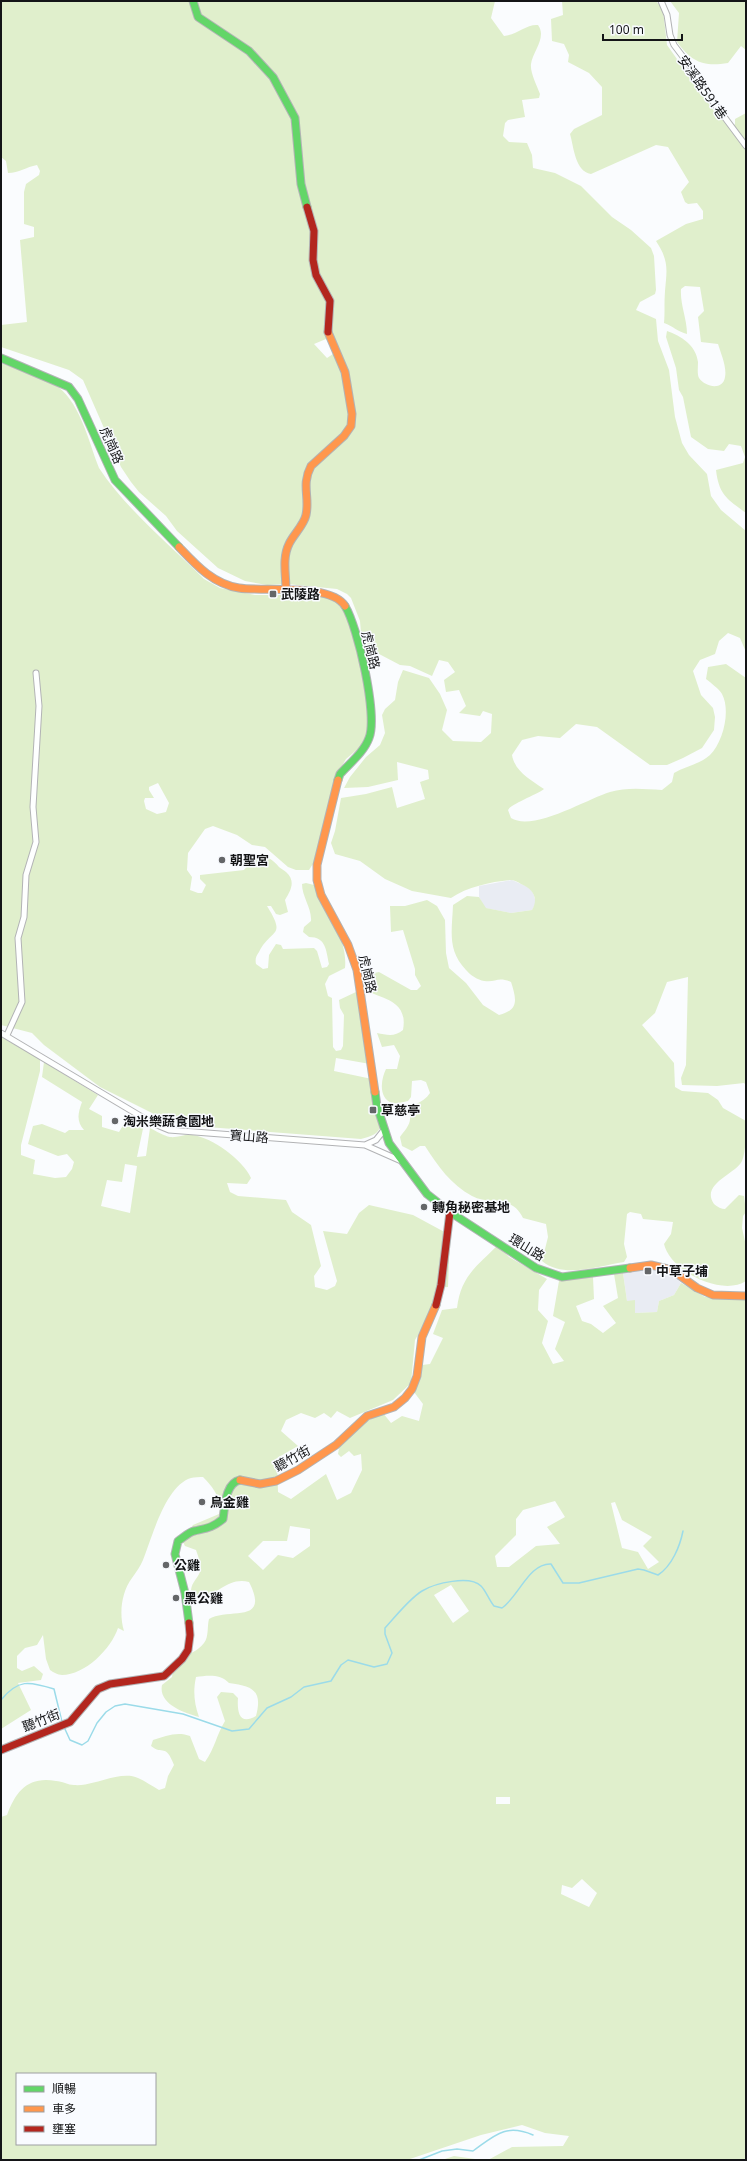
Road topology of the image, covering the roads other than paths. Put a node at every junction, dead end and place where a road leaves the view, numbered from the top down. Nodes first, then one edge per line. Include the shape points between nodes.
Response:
1 (193, 1) edge
2 (661, 1) edge
3 (746, 146) edge
4 (1, 358) edge
5 (286, 590) junction
6 (36, 673) dead end
7 (1, 1033) edge
8 (7, 1035) junction
9 (384, 1130) junction
10 (365, 1145) junction
11 (400, 1160) junction
12 (450, 1212) junction
13 (746, 1296) edge
14 (1, 1750) edge

1 - 5 street via 198,17 249,51 266,68 295,118 301,184 314,231 313,260 316,274 330,301 328,333 345,372 352,414 351,426 344,436 308,472 305,486 306,515 288,545 285,559
2 - 3 street, 安溪路591巷 via 674,45
4 - 5 street, 虎崗路 via 53,379 73,392 115,480 198,567 214,579 238,588
5 - 9 street, 虎崗路 via 322,592 343,603 362,654 371,714 370,737 340,774 316,876 321,895 348,945 357,970 377,1106
6 - 8 street via 39,706 33,807 36,842 26,875 24,917 18,938 22,1002
7 - 8 street, 寶山路
8 - 10 street, 寶山路 via 152,1123 169,1130
9 - 10 street via 376,1140
9 - 11 street, 環山路
10 - 11 street, 寶山路
11 - 12 street, 環山路 via 427,1194
12 - 13 street, 環山路 via 536,1268 553,1274 581,1275 652,1265 672,1270 697,1288 713,1295
12 - 14 street, 聽竹街 via 441,1285 434,1310 422,1336 412,1389 405,1398 394,1406 367,1416 340,1442 298,1470 276,1481 260,1484 238,1480 233,1483 228,1490 223,1519 204,1530 193,1531 178,1541 174,1554 185,1593 190,1635 188,1650 168,1673 154,1679 110,1684 98,1689 70,1722

